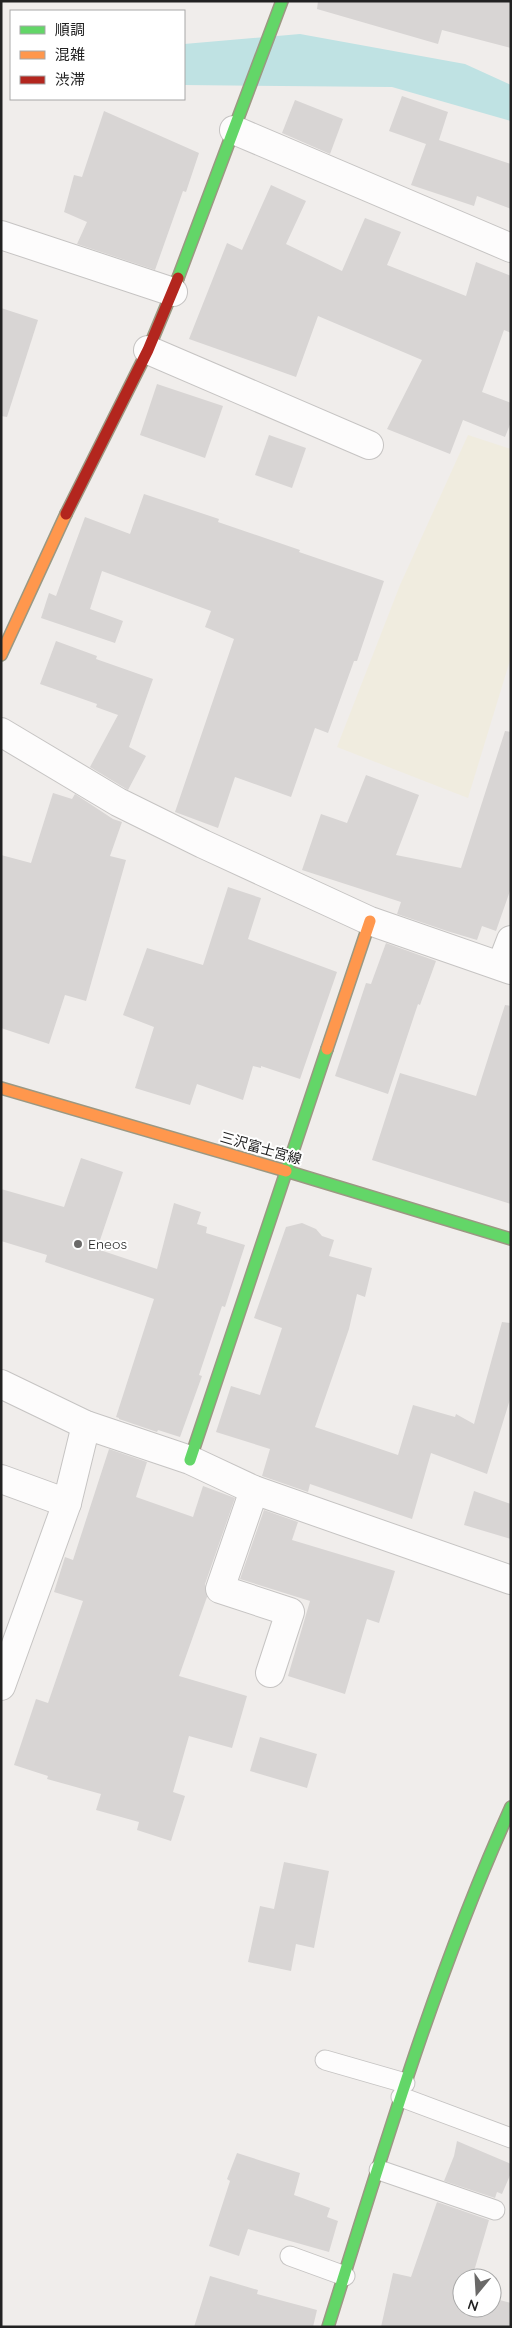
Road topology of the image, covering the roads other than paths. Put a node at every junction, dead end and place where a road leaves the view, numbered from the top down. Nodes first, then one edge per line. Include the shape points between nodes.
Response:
1 (282, 1) edge
2 (234, 130) junction
3 (1, 235) edge
4 (511, 248) edge
5 (173, 292) junction
6 (148, 350) junction
7 (368, 445) dead end
8 (1, 655) edge
9 (1, 732) edge
10 (370, 921) junction
11 (511, 940) edge
12 (506, 968) edge
13 (1, 1088) edge
14 (287, 1171) junction
15 (511, 1239) edge
16 (1, 1384) edge
17 (86, 1424) junction
18 (190, 1460) junction
19 (1, 1479) edge
20 (254, 1490) junction
21 (67, 1503) junction
22 (511, 1580) edge
23 (270, 1673) dead end
24 (1, 1686) edge
25 (511, 1807) edge
26 (325, 2060) dead end
27 (403, 2090) junction
28 (511, 2138) edge
29 (379, 2170) junction
30 (495, 2210) dead end
31 (290, 2256) dead end
32 (345, 2276) junction
33 (328, 2327) edge

1 - 2 street
2 - 4 street
2 - 5 street
3 - 5 street
5 - 6 street
6 - 7 street
6 - 8 street
9 - 10 street via 118,802
10 - 12 street
10 - 14 street
11 - 12 street
13 - 14 street, 三沢富士宮線
14 - 15 street, 三沢富士宮線
14 - 18 street
16 - 17 street
17 - 18 street
17 - 21 street
18 - 20 street
19 - 21 street
20 - 22 street
20 - 23 street via 220,1590 290,1612
21 - 24 street
25 - 27 street via 478,1880
26 - 27 lane
27 - 28 lane
27 - 29 street
29 - 30 lane
29 - 32 street
31 - 32 lane
32 - 33 street

